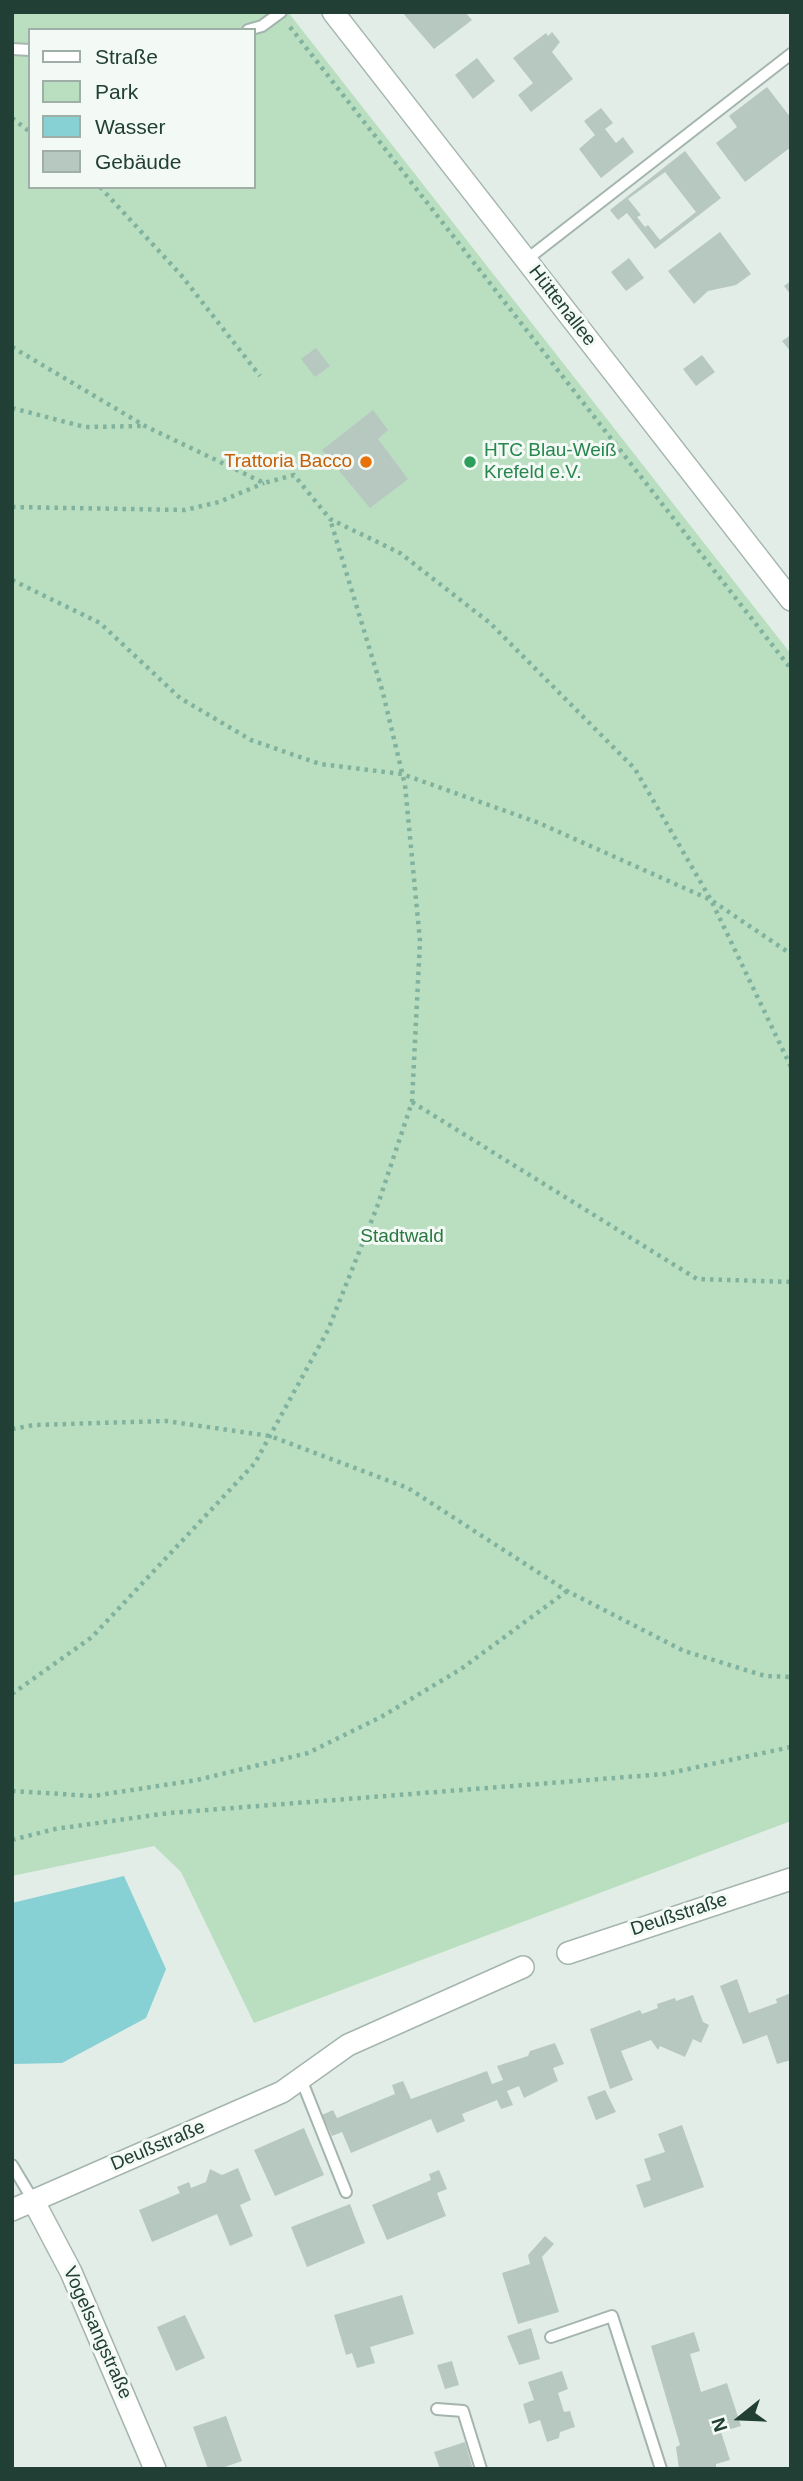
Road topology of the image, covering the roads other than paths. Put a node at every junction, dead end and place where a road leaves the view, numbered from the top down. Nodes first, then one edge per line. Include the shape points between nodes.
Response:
1 (333, 12) edge
2 (280, 13) edge
3 (255, 28) edge
4 (791, 54) edge
5 (526, 261) junction
6 (791, 600) edge
7 (791, 1879) edge
8 (568, 1952) dead end
9 (523, 1967) dead end
10 (301, 2079) junction
11 (12, 2165) edge
12 (346, 2192) dead end
13 (33, 2200) junction
14 (12, 2210) edge
15 (551, 2337) dead end
16 (437, 2409) dead end
17 (155, 2469) edge
18 (481, 2469) edge
19 (661, 2469) edge

1 - 5 street, Hüttenallee
2 - 3 lane
4 - 5 lane
5 - 6 street, Hüttenallee
7 - 8 street, Deußstraße
9 - 10 street, Deußstraße via 348,2045
10 - 12 lane
10 - 13 street, Deußstraße via 282,2092
11 - 13 lane
13 - 14 street, Deußstraße
13 - 17 street, Vogelsangstraße via 71,2272
15 - 19 lane via 612,2316
16 - 18 lane via 463,2411

